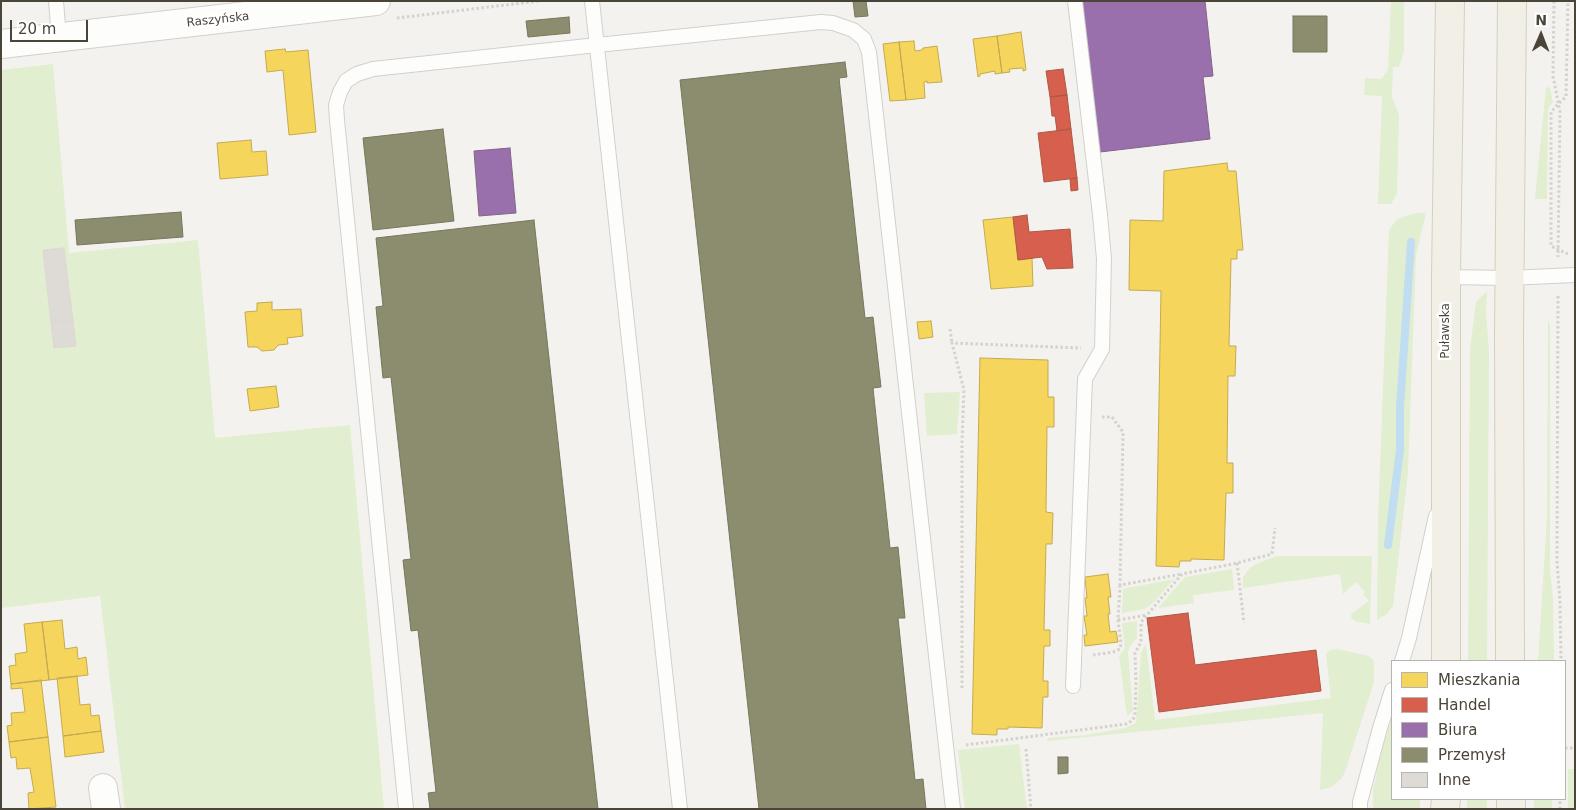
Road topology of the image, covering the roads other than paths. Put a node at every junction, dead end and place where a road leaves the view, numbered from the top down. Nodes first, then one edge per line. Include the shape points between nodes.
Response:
1 (56, 1) edge
2 (376, 1) edge
3 (592, 1) edge
4 (1075, 1) edge
5 (1450, 1) edge
6 (1512, 1) edge
7 (290, 6) edge
8 (59, 38) junction
9 (1, 44) edge
10 (597, 45) junction
11 (1575, 275) edge
12 (1446, 277) junction
13 (1510, 278) junction
14 (1446, 472) junction
15 (1402, 660) edge
16 (1446, 660) edge
17 (1510, 660) edge
18 (1073, 686) dead end
19 (1391, 693) edge
20 (406, 809) edge
21 (680, 809) edge
22 (953, 809) edge
23 (1360, 809) edge

1 - 8 lane
2 - 7 street, Raszyńska
3 - 10 lane
4 - 18 lane via 1104,259 1102,349 1085,379
5 - 12 main road, Puławska
6 - 13 main road
7 - 8 street, Raszyńska
8 - 9 street, Raszyńska
10 - 20 lane via 373,70 346,81 336,105
10 - 21 lane
10 - 22 lane via 821,22 844,25 864,39 869,52
11 - 13 lane
12 - 13 lane
12 - 14 main road, Puławska
13 - 17 main road
14 - 15 lane
14 - 16 main road, Puławska
19 - 23 lane

